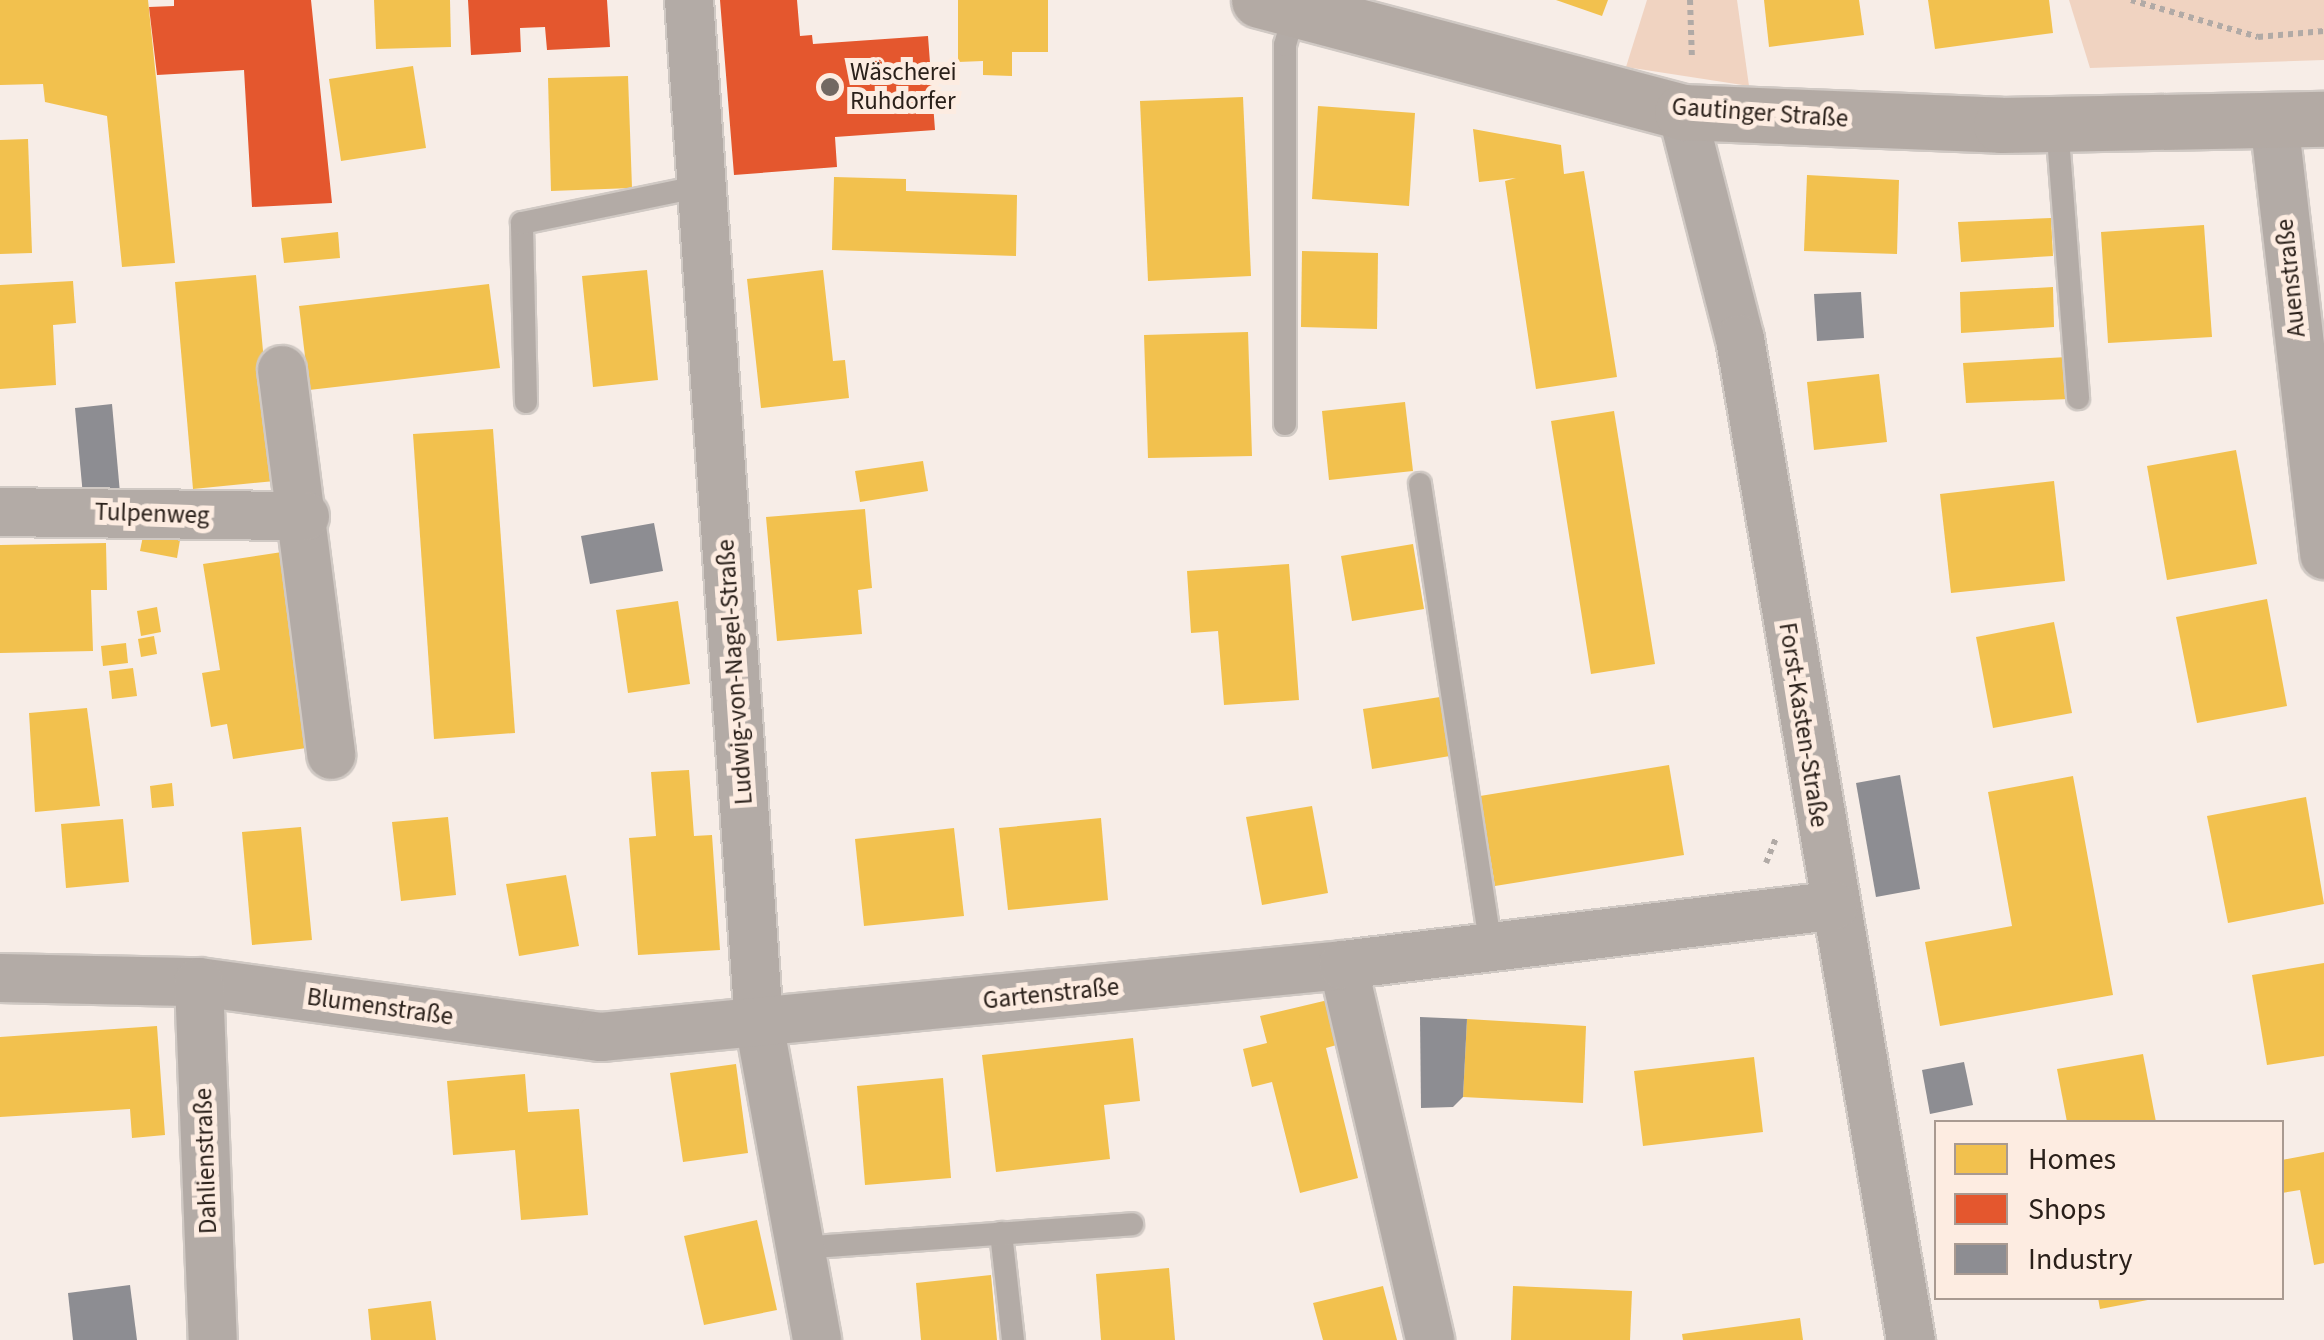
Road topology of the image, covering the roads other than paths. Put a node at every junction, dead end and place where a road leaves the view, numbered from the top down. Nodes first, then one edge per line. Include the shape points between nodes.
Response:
1 (689, 0) edge
2 (1277, 5) edge
3 (1687, 89) junction
4 (2299, 120) edge
5 (2058, 124) junction
6 (702, 186) junction
7 (282, 370) dead end
8 (2078, 398) dead end
9 (526, 402) dead end
10 (1285, 424) dead end
11 (1420, 484) dead end
12 (0, 512) edge
13 (305, 516) junction
14 (2324, 555) edge
15 (332, 754) dead end
16 (1833, 906) junction
17 (1491, 948) junction
18 (1343, 966) junction
19 (0, 978) edge
20 (200, 982) junction
21 (759, 1023) junction
22 (1132, 1224) dead end
23 (1001, 1234) junction
24 (800, 1248) junction
25 (213, 1340) edge
26 (816, 1340) edge
27 (1013, 1340) edge
28 (1430, 1340) edge
29 (1910, 1340) edge

1 - 6 street, Ludwig-von-Nagel-Straße
2 - 3 main road, Gautinger Straße
2 - 10 lane via 1286,45
3 - 5 main road, Gautinger Straße
3 - 16 street, Forst-Kasten-Straße via 1740,340
4 - 5 main road, Gautinger Straße
4 - 14 street, Auenstraße
5 - 8 lane
6 - 9 lane via 522,223
6 - 21 street, Ludwig-von-Nagel-Straße
7 - 13 street
11 - 17 lane
12 - 13 street, Tulpenweg
13 - 15 street
16 - 17 street, Gartenstraße
16 - 29 street, Forst-Kasten-Straße
17 - 18 street, Gartenstraße
18 - 21 street, Gartenstraße
18 - 28 street
19 - 20 street, Blumenstraße
20 - 21 street, Blumenstraße via 601,1037
20 - 25 street, Dahlienstraße
21 - 24 street, Ludwig-von-Nagel-Straße
22 - 23 lane
23 - 24 lane
23 - 27 lane
24 - 26 street, Ludwig-von-Nagel-Straße

